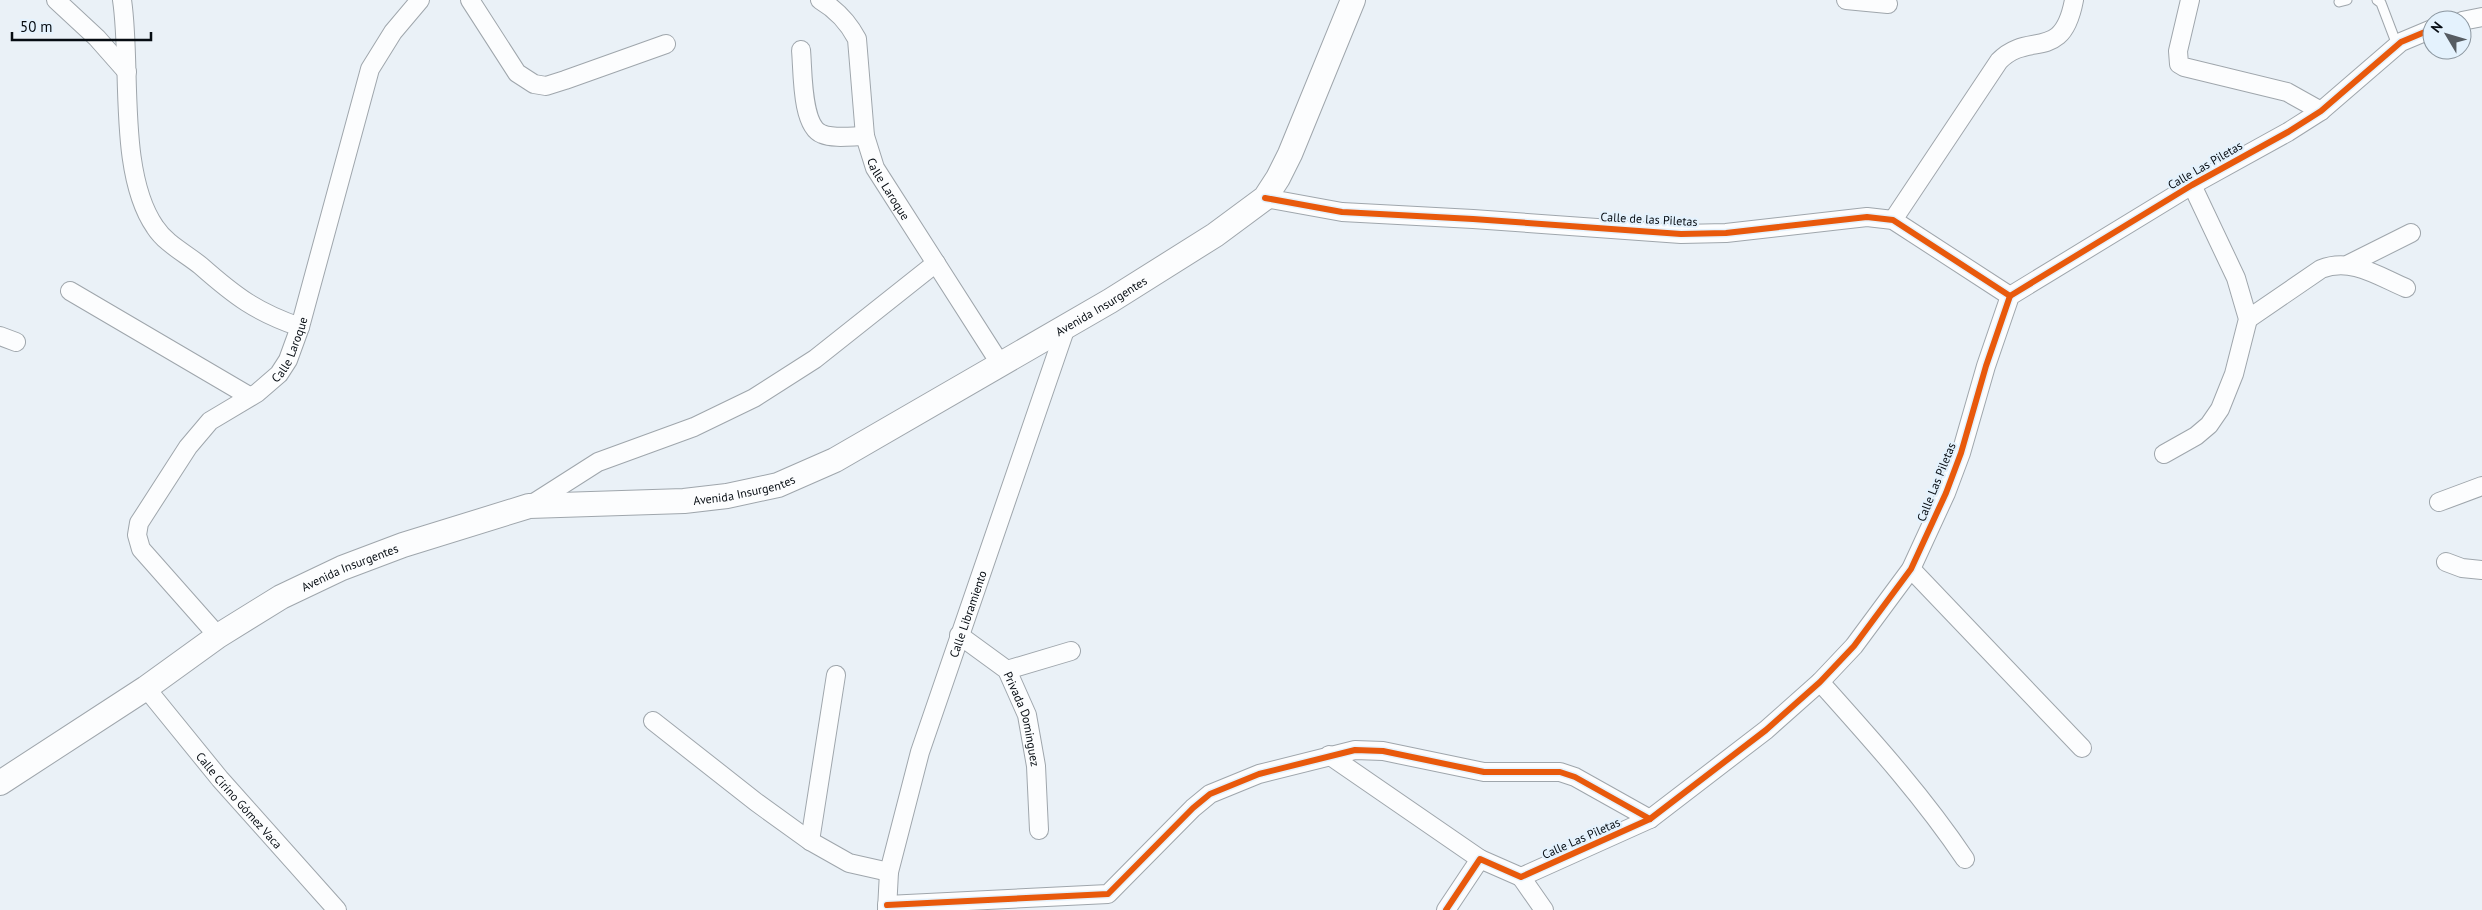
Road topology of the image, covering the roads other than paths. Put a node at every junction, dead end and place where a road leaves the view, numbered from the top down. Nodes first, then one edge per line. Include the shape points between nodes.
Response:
1 (56, 0) edge
2 (122, 0) edge
3 (420, 0) edge
4 (470, 0) edge
5 (820, 0) edge
6 (1353, 0) edge
7 (1846, 0) edge
8 (2074, 0) edge
9 (2190, 0) edge
10 (2377, 0) edge
11 (1888, 4) dead end
12 (2422, 32) edge
13 (666, 44) dead end
14 (2397, 45) junction
15 (801, 50) dead end
16 (127, 72) junction
17 (2321, 111) junction
18 (865, 136) junction
19 (2192, 185) junction
20 (1265, 198) junction
21 (1893, 220) junction
22 (2411, 233) dead end
23 (936, 263) junction
24 (2349, 264) junction
25 (2406, 288) dead end
26 (70, 291) dead end
27 (2010, 296) junction
28 (2248, 319) junction
29 (1067, 324) junction
30 (300, 327) junction
31 (1001, 365) junction
32 (249, 396) junction
33 (2164, 454) dead end
34 (2482, 486) edge
35 (2439, 502) dead end
36 (528, 506) junction
37 (2446, 562) dead end
38 (1911, 569) junction
39 (2482, 570) edge
40 (958, 635) junction
41 (218, 636) junction
42 (1071, 651) dead end
43 (1008, 670) junction
44 (836, 675) dead end
45 (1820, 682) junction
46 (146, 688) junction
47 (653, 721) dead end
48 (2082, 748) dead end
49 (1329, 755) junction
50 (0, 783) edge
51 (1650, 819) junction
52 (1039, 830) dead end
53 (810, 841) junction
54 (1480, 859) junction
55 (1965, 859) dead end
56 (889, 872) junction
57 (1521, 877) junction
58 (1108, 894) junction
59 (887, 908) edge
60 (337, 910) edge
61 (1098, 910) edge
62 (1446, 910) edge
63 (1544, 910) edge

1 - 16 street via 97,38
2 - 16 street
3 - 30 street, Calle Laroque via 393,32 370,69
4 - 13 street via 517,72 534,84 546,86
5 - 18 street, Calle Laroque via 842,16 857,39
6 - 20 main road, Avenida Insurgentes via 1290,154
7 - 11 street
8 - 21 street via 2068,21 2054,39 2012,50 1999,61
9 - 17 street via 2178,51 2179,64 2287,92
10 - 14 lane
12 - 14 street, Calle Las Piletas
14 - 17 street, Calle Las Piletas
15 - 18 street via 805,99 813,128 826,135
16 - 30 street via 134,166 140,193 155,228 169,243 249,305
17 - 19 street, Calle Las Piletas
18 - 23 street, Calle Laroque via 879,175
19 - 27 street, Calle Las Piletas
19 - 28 street via 2236,278
20 - 21 street, Calle de las Piletas via 1342,212 1473,218 1680,234 1726,233 1867,217
20 - 29 main road, Avenida Insurgentes via 1215,236
21 - 27 street, Calle de las Piletas
22 - 24 street
23 - 31 street, Calle Laroque
23 - 36 street via 815,359 754,398 694,427 598,462
24 - 25 street
24 - 28 street via 2321,269
26 - 32 street
27 - 38 street, Calle Las Piletas via 1961,453
28 - 33 street via 2234,374 2220,409 2196,436
29 - 31 main road, Avenida Insurgentes
29 - 40 street, Calle Libramiento via 1003,516
30 - 32 street, Calle Laroque via 288,360 279,374 269,385
31 - 36 main road, Avenida Insurgentes via 835,460 778,485 684,501
32 - 41 street, Calle Laroque via 210,420 199,433 146,510 137,535 141,549
34 - 35 street
36 - 41 main road, Avenida Insurgentes via 469,523 342,568 281,597
37 - 39 street
38 - 45 street, Calle Las Piletas via 1854,646
38 - 48 street
40 - 43 street, Privada Dominguez
40 - 56 street, Calle Libramiento via 920,752
41 - 46 main road, Avenida Insurgentes
42 - 43 street
43 - 52 street, Privada Dominguez via 1027,715 1032,738
44 - 53 street
45 - 51 street, Calle Las Piletas via 1724,764
45 - 55 street via 1918,794
46 - 50 main road, Avenida Insurgentes
46 - 60 street, Calle Cirino Gómez Vaca via 220,779
47 - 53 street
49 - 51 street via 1355,750 1383,751 1484,772 1560,772 1575,777
49 - 54 street
49 - 58 street via 1259,774 1210,794
51 - 57 street, Calle Las Piletas
53 - 56 street via 850,863
54 - 57 street
54 - 62 street
56 - 59 street, Calle Libramiento
57 - 63 street
58 - 59 street
58 - 61 street

